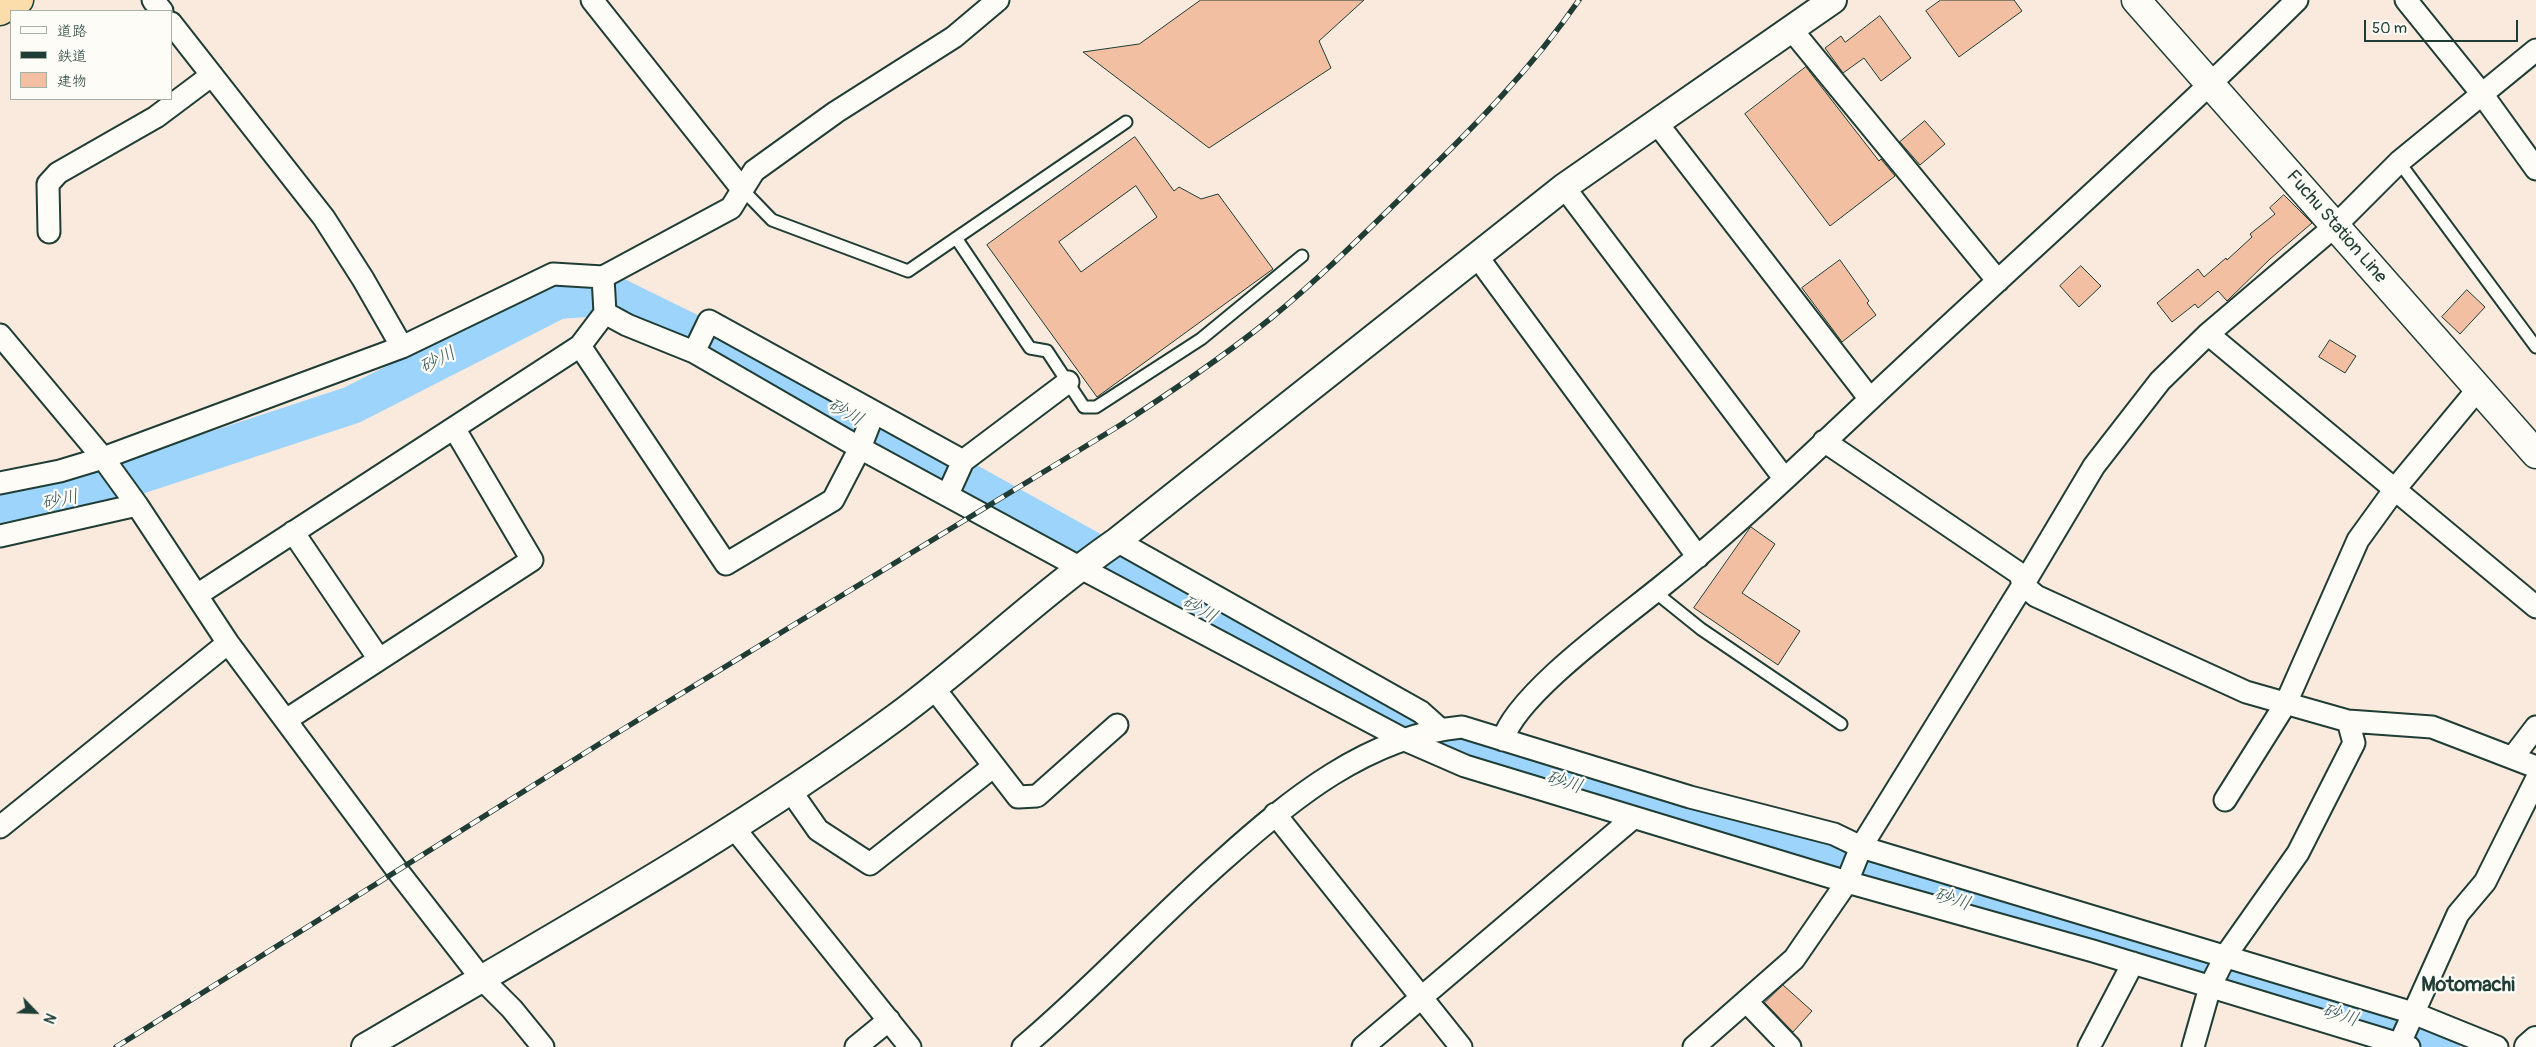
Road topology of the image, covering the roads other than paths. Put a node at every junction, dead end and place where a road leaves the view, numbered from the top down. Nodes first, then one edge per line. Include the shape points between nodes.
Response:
1 (18, 0) edge
2 (153, 0) edge
3 (592, 0) edge
4 (998, 0) edge
5 (1833, 0) edge
6 (2136, 0) edge
7 (2297, 0) edge
8 (2406, 0) edge
9 (161, 10) edge
10 (0, 11) edge
11 (172, 24) edge
12 (1791, 29) junction
13 (2536, 50) edge
14 (212, 75) junction
15 (2211, 85) junction
16 (2482, 94) junction
17 (1126, 122) dead end
18 (1656, 122) junction
19 (2399, 162) junction
20 (2536, 169) edge
21 (1564, 187) junction
22 (742, 189) junction
23 (2335, 226) junction
24 (49, 232) dead end
25 (956, 238) junction
26 (1476, 255) junction
27 (1302, 256) dead end
28 (603, 277) junction
29 (1998, 281) junction
30 (605, 313) junction
31 (0, 334) edge
32 (2208, 334) junction
33 (580, 346) junction
34 (2536, 346) edge
35 (402, 347) junction
36 (694, 352) junction
37 (1068, 382) junction
38 (2478, 389) junction
39 (1870, 398) junction
40 (874, 412) junction
41 (454, 428) junction
42 (1824, 441) junction
43 (860, 448) junction
44 (2536, 454) edge
45 (104, 458) junction
46 (963, 460) junction
47 (1784, 478) junction
48 (0, 484) edge
49 (2395, 489) junction
50 (948, 494) junction
51 (137, 505) junction
52 (293, 532) junction
53 (0, 536) edge
54 (1117, 541) junction
55 (1698, 557) junction
56 (1079, 567) junction
57 (2023, 585) junction
58 (1655, 592) junction
59 (197, 594) junction
60 (2536, 607) edge
61 (228, 643) junction
62 (380, 659) junction
63 (933, 687) junction
64 (2286, 703) junction
65 (286, 720) junction
66 (2348, 721) junction
67 (1841, 724) dead end
68 (1117, 726) dead end
69 (2536, 727) edge
70 (1440, 730) junction
71 (1403, 740) junction
72 (1503, 740) junction
73 (2513, 757) junction
74 (994, 766) junction
75 (2536, 767) edge
76 (2536, 780) edge
77 (790, 790) junction
78 (2225, 800) dead end
79 (1275, 814) junction
80 (1633, 818) junction
81 (0, 827) edge
82 (734, 828) junction
83 (1862, 847) junction
84 (1846, 882) junction
85 (2226, 956) junction
86 (2133, 963) junction
87 (481, 978) junction
88 (2210, 988) junction
89 (1422, 997) junction
90 (1746, 1001) junction
91 (2413, 1013) junction
92 (889, 1020) junction
93 (2536, 1040) edge
94 (2401, 1046) edge
95 (365, 1047) edge
96 (543, 1047) edge
97 (856, 1047) edge
98 (910, 1047) edge
99 (1023, 1047) edge
100 (1363, 1047) edge
101 (1461, 1047) edge
102 (1694, 1047) edge
103 (1790, 1047) edge
104 (2089, 1047) edge
105 (2192, 1047) edge
106 (2497, 1047) edge
107 (2528, 1047) edge

1 - 10 highway
2 - 9 street
3 - 22 street
4 - 22 street via 954,37 836,112 754,171
5 - 12 street
6 - 15 main road, Fuchu Station Line
7 - 15 street
8 - 16 street
11 - 14 street
12 - 18 street
12 - 29 street
13 - 16 street
14 - 24 street via 156,117 58,173 48,184
14 - 35 street via 324,218
15 - 23 main road, Fuchu Station Line
15 - 29 street
16 - 19 street
16 - 20 street
17 - 25 lane
18 - 21 street
18 - 39 street
19 - 23 street
19 - 34 lane
21 - 26 street
21 - 47 street
22 - 25 lane via 772,220 908,271
22 - 28 street via 731,208
23 - 32 street
23 - 38 main road, Fuchu Station Line
25 - 37 lane via 1030,348 1047,351
26 - 54 street
26 - 55 street
27 - 37 lane via 1201,340 1096,407 1084,407
28 - 30 street
28 - 35 street via 553,274
29 - 39 street
30 - 33 street
30 - 36 street
31 - 45 street
32 - 49 street
32 - 57 street via 2160,381 2094,466
33 - 41 street
33 - 43 street via 726,564 833,500
35 - 45 street
36 - 40 street via 709,321
36 - 43 street
37 - 46 street
38 - 44 main road, Fuchu Station Line
38 - 49 street
39 - 42 street
40 - 43 street
40 - 46 street
41 - 52 street
41 - 62 street via 532,560
42 - 47 street
42 - 57 street via 2020,574
43 - 50 street
45 - 48 street
45 - 51 street
46 - 50 street
47 - 55 street
49 - 60 street
49 - 64 street via 2358,540
50 - 56 street
51 - 53 street
51 - 59 street
52 - 59 street
52 - 62 street
54 - 56 street
54 - 70 street via 1422,712
55 - 58 street
56 - 63 street
56 - 71 street
57 - 64 street via 2036,596 2246,692
57 - 83 street
58 - 67 lane via 1701,629
58 - 72 street via 1552,676 1507,726
59 - 61 street
61 - 65 street
61 - 81 street
62 - 65 street
63 - 74 street
63 - 77 street via 896,717
64 - 66 street
64 - 78 street
65 - 87 street
66 - 73 street via 2432,727
66 - 85 street via 2354,743 2298,853
68 - 74 street via 1036,796 1018,797
69 - 73 street
70 - 71 street
70 - 72 street via 1462,728
71 - 79 street via 1313,786
71 - 80 street via 1465,766
72 - 83 street via 1690,797 1834,834
73 - 75 street
74 - 77 street via 870,864 818,830
76 - 91 street via 2485,882 2458,914
77 - 82 street
79 - 89 street
79 - 99 street via 1167,910
80 - 84 street
80 - 89 street
82 - 87 street
82 - 92 street
83 - 84 street
83 - 85 street
84 - 86 street
84 - 90 street via 1794,959
85 - 88 street
85 - 91 street
86 - 88 street
86 - 104 street
87 - 95 street
87 - 96 street
88 - 94 street
88 - 105 street
89 - 100 street
89 - 101 street
90 - 102 street
90 - 103 street
91 - 94 street
91 - 106 street
92 - 97 street
92 - 98 street
93 - 107 street

